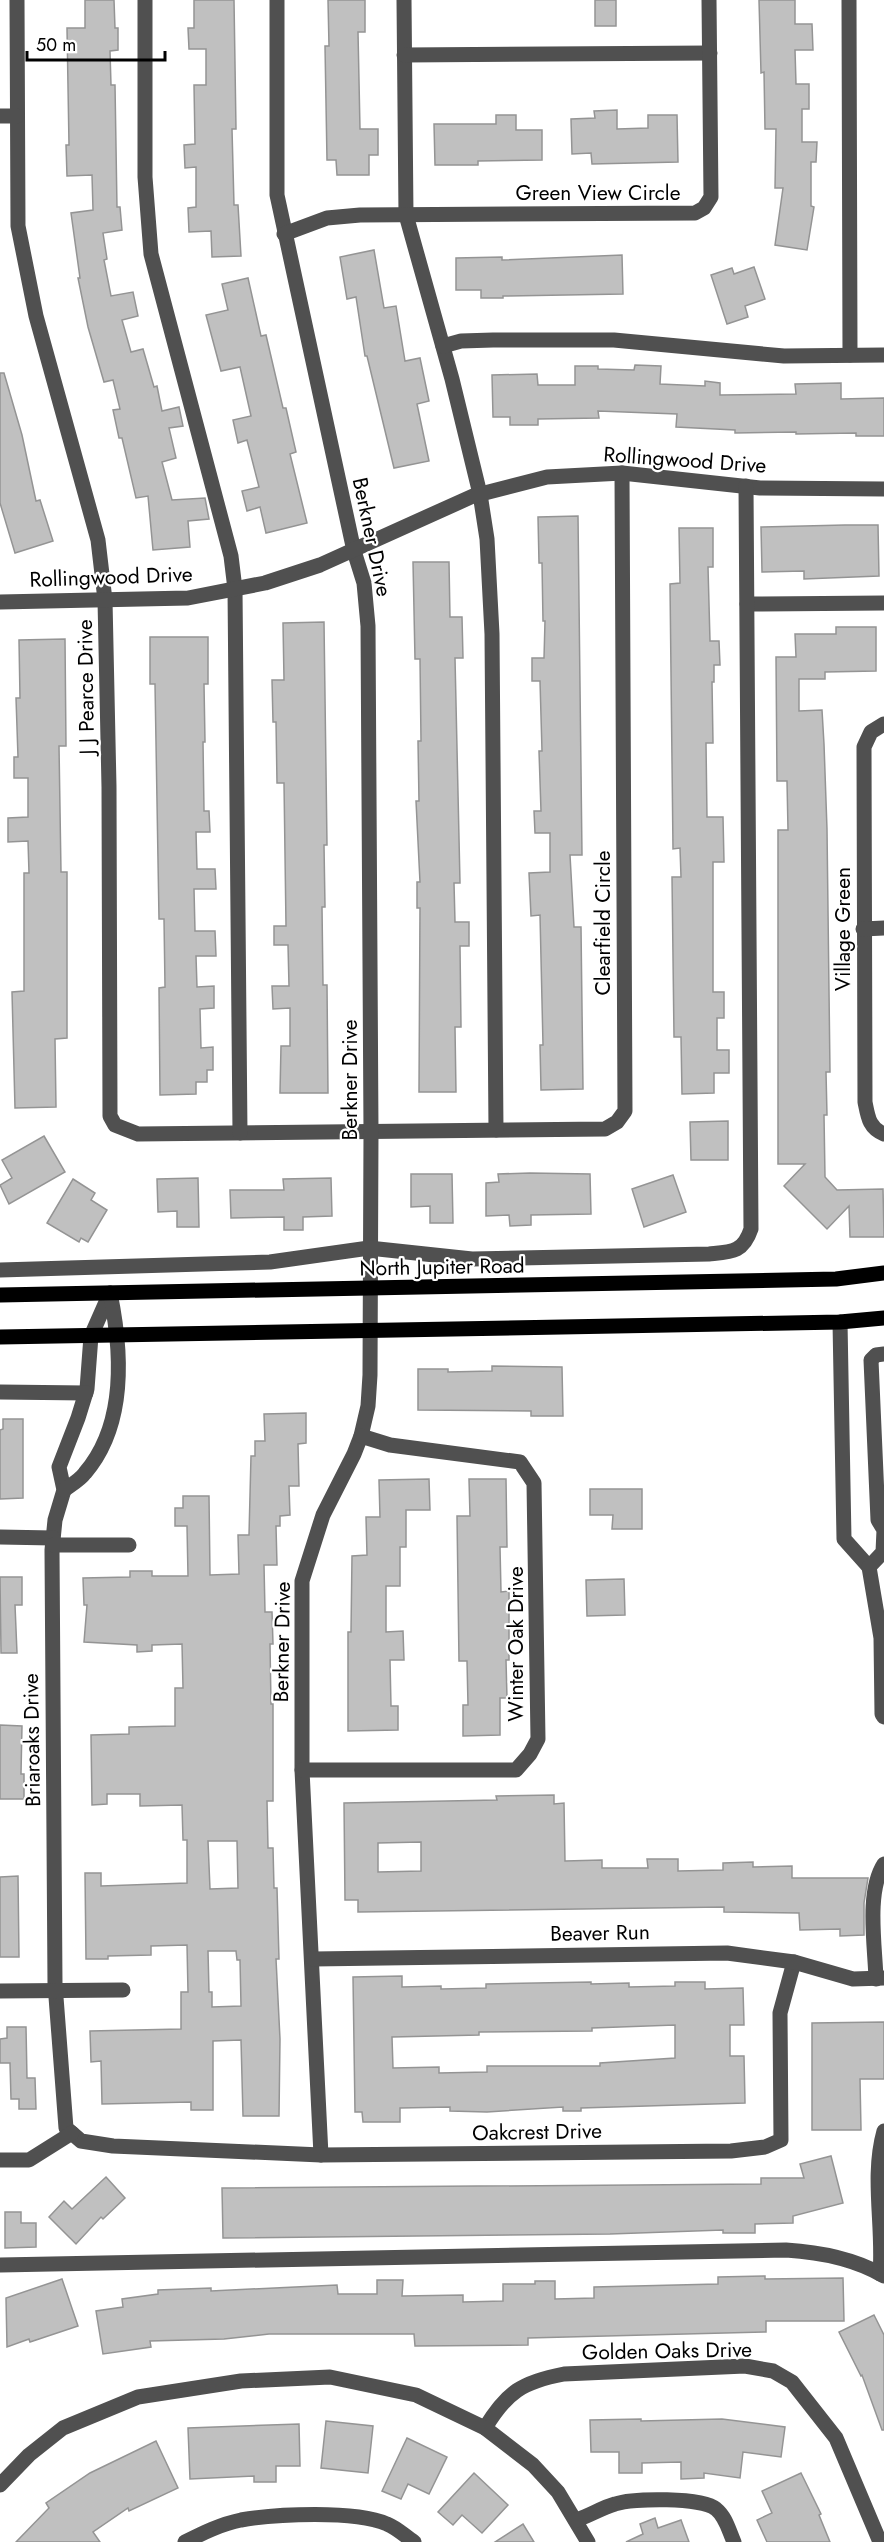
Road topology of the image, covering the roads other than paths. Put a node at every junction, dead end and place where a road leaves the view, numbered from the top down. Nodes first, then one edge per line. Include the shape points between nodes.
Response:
1 (17, 0) edge
2 (145, 0) edge
3 (277, 0) edge
4 (404, 0) edge
5 (709, 0) edge
6 (849, 0) edge
7 (710, 53) junction
8 (404, 56) junction
9 (0, 116) edge
10 (17, 116) junction
11 (406, 215) junction
12 (284, 234) junction
13 (443, 346) junction
14 (850, 355) junction
15 (884, 356) edge
16 (622, 473) junction
17 (746, 486) junction
18 (884, 489) edge
19 (480, 494) junction
20 (354, 550) junction
21 (235, 589) junction
22 (105, 600) junction
23 (0, 602) edge
24 (747, 603) junction
25 (884, 603) edge
26 (884, 724) edge
27 (884, 928) edge
28 (863, 929) junction
29 (496, 1130) junction
30 (371, 1132) junction
31 (240, 1133) junction
32 (884, 1134) edge
33 (369, 1248) junction
34 (0, 1270) edge
35 (884, 1273) edge
36 (370, 1290) junction
37 (110, 1293) junction
38 (0, 1295) edge
39 (884, 1318) edge
40 (840, 1322) junction
41 (371, 1332) junction
42 (91, 1336) junction
43 (119, 1336) junction
44 (0, 1337) edge
45 (884, 1354) edge
46 (0, 1392) edge
47 (86, 1393) junction
48 (361, 1436) junction
49 (64, 1490) junction
50 (0, 1537) edge
51 (53, 1541) junction
52 (129, 1545) dead end
53 (869, 1568) junction
54 (884, 1717) edge
55 (302, 1770) junction
56 (884, 1864) edge
57 (313, 1959) junction
58 (794, 1962) junction
59 (880, 1979) edge
60 (123, 1990) dead end
61 (0, 1991) edge
62 (56, 1992) junction
63 (884, 2131) edge
64 (72, 2133) junction
65 (321, 2156) junction
66 (0, 2160) edge
67 (0, 2265) edge
68 (882, 2275) edge
69 (485, 2428) junction
70 (0, 2485) edge
71 (576, 2520) junction
72 (185, 2542) edge
73 (414, 2542) edge
74 (588, 2542) edge
75 (734, 2542) edge
76 (880, 2542) edge

1 - 10 street, J J Pearce Drive
2 - 21 street via 145,177 151,254 231,556
3 - 12 street, Berkner Drive via 277,195
4 - 8 street
5 - 7 street, Green View Circle
6 - 14 street
7 - 8 street
7 - 11 street, Green View Circle via 711,197 695,213
8 - 11 street
9 - 10 street
10 - 22 street, J J Pearce Drive via 18,226 28,286 98,540
11 - 12 street, Green View Circle via 327,218
11 - 13 street
12 - 20 street, Berkner Drive
13 - 14 street via 461,341 614,340 784,356
13 - 19 street
14 - 15 street
16 - 17 street, Rollingwood Drive
16 - 19 street, Rollingwood Drive via 547,477
16 - 29 street, Clearfield Circle via 625,1111 605,1129
17 - 18 street, Rollingwood Drive
17 - 24 street
19 - 20 street, Rollingwood Drive
19 - 29 street via 487,539 492,634
20 - 21 street, Rollingwood Drive via 266,583
20 - 30 street, Berkner Drive via 364,583 368,626
21 - 22 street, Rollingwood Drive via 188,598
21 - 31 street
22 - 23 street, Rollingwood Drive
22 - 31 street, J J Pearce Drive via 110,1116 115,1125 138,1134
24 - 25 street
24 - 33 street via 751,1229 745,1243 734,1251 709,1254 496,1259
26 - 28 street, Village Green via 871,732 864,747
27 - 28 street
28 - 32 street, Village Green via 864,1102 868,1120
29 - 30 street, Clearfield Circle
30 - 31 street, J J Pearce Drive
30 - 33 street, Berkner Drive
33 - 34 street via 270,1263
33 - 36 street, Berkner Drive
35 - 36 main road, North Jupiter Road via 836,1279
36 - 37 main road, North Jupiter Road
36 - 41 street, Berkner Drive
37 - 38 main road, North Jupiter Road
37 - 42 street, Briaroaks Drive
37 - 43 street
39 - 40 main road
40 - 41 main road
40 - 53 street via 844,1539
41 - 43 main road
41 - 48 street, Berkner Drive via 368,1406
42 - 43 main road
42 - 44 main road
42 - 47 street, Briaroaks Drive
43 - 49 street via 117,1396 111,1423 85,1474
45 - 53 street via 872,1360 878,1520 884,1530 883,1552
46 - 47 street
47 - 49 street, Briaroaks Drive via 59,1467
48 - 55 street, Berkner Drive via 323,1515 302,1581
48 - 55 street, Winter Oak Drive via 390,1444 520,1462 534,1483 538,1739 516,1770
49 - 51 street, Briaroaks Drive
50 - 51 street
51 - 52 street
51 - 62 street, Briaroaks Drive
53 - 54 street via 881,1638
55 - 57 street, Berkner Drive
56 - 59 street via 874,1892
57 - 58 street, Beaver Run via 727,1953
57 - 65 street, Berkner Drive
58 - 59 street, Beaver Run via 853,1979
58 - 65 street, Oakcrest Drive via 780,2013 781,2140 765,2147 731,2151
60 - 62 street
61 - 62 street
62 - 64 street, Briaroaks Drive via 66,2128
63 - 68 street via 879,2149
64 - 65 street, Oakcrest Drive via 81,2141 113,2146
64 - 66 street via 29,2160
67 - 68 street via 786,2250 834,2258
69 - 70 street via 416,2395 330,2377 241,2381 138,2397 63,2428
69 - 71 street via 532,2465 558,2492
69 - 76 street, Golden Oaks Drive via 512,2394 536,2380 564,2374 745,2366 773,2371 792,2382 836,2438
71 - 74 street
71 - 75 street via 626,2502 704,2503 723,2516
72 - 73 street via 239,2521 338,2514 389,2524

